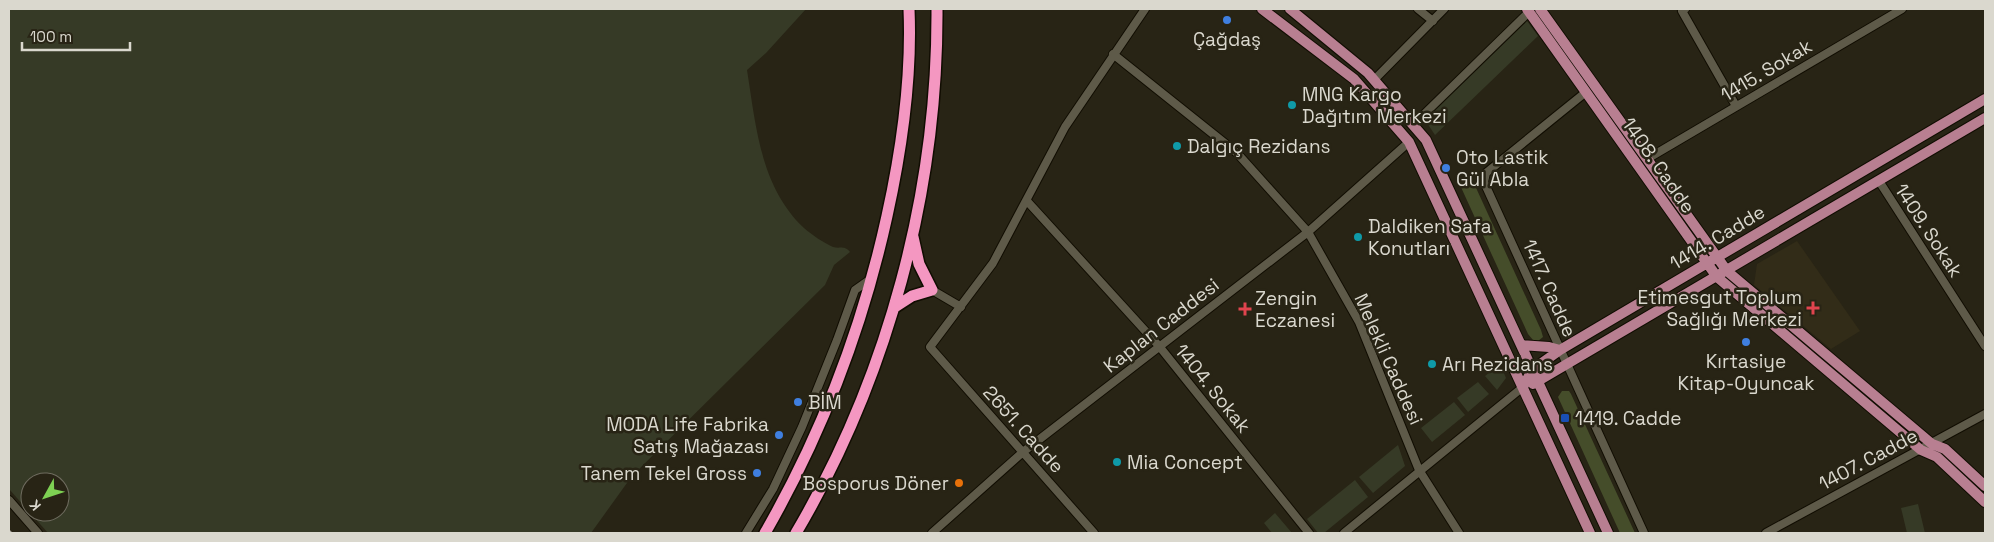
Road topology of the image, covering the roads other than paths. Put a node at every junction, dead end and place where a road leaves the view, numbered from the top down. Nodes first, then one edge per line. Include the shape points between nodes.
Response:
1 (909, 9) edge
2 (937, 9) edge
3 (1145, 9) edge
4 (1262, 9) edge
5 (1290, 9) edge
6 (1418, 9) edge
7 (1444, 9) edge
8 (1540, 9) edge
9 (1685, 9) edge
10 (1902, 9) edge
11 (1528, 11) edge
12 (1433, 20) junction
13 (1114, 54) junction
14 (1374, 80) junction
15 (1586, 92) junction
16 (1985, 99) edge
17 (1736, 106) junction
18 (1985, 118) edge
19 (1414, 124) junction
20 (1409, 142) junction
21 (1647, 159) junction
22 (1879, 181) junction
23 (1027, 201) junction
24 (1308, 232) junction
25 (912, 234) junction
26 (1717, 257) junction
27 (1707, 263) junction
28 (1727, 271) junction
29 (872, 277) junction
30 (1717, 277) junction
31 (932, 290) junction
32 (895, 307) junction
33 (960, 308) junction
34 (1159, 346) junction
35 (1521, 346) junction
36 (1985, 346) edge
37 (1560, 350) junction
38 (1568, 366) junction
39 (1532, 370) junction
40 (1538, 383) junction
41 (1522, 387) junction
42 (1985, 414) edge
43 (1932, 444) junction
44 (1921, 450) junction
45 (1023, 452) junction
46 (1419, 470) junction
47 (1985, 486) edge
48 (773, 489) junction
49 (787, 495) junction
50 (9, 500) edge
51 (1985, 502) edge
52 (38, 533) edge
53 (746, 533) edge
54 (765, 533) edge
55 (796, 533) edge
56 (932, 533) edge
57 (1094, 533) edge
58 (1309, 533) edge
59 (1344, 533) edge
60 (1459, 533) edge
61 (1590, 533) edge
62 (1608, 533) edge
63 (1644, 533) edge
64 (1766, 533) edge

1 - 29 highway via 906,108 896,175
2 - 25 highway via 934,88
3 - 13 street
4 - 20 main road via 1354,80
5 - 14 main road
6 - 12 street
7 - 12 street
8 - 21 main road, 1408. Cadde
9 - 17 street via 1682,11
10 - 17 street, 1415. Sokak
11 - 15 main road, 1408. Cadde
11 - 19 street
12 - 14 street
13 - 23 street via 1065,127
13 - 24 street, Melekli Caddesi via 1237,153
14 - 19 main road
15 - 27 main road, 1408. Cadde
15 - 37 street, 1417. Cadde via 1484,177
16 - 26 main road, 1414. Cadde
17 - 21 street, 1415. Sokak
18 - 22 main road, 1414. Cadde
19 - 35 main road via 1429,146
20 - 24 street, Kaplan Caddesi
20 - 41 main road
21 - 26 main road, 1408. Cadde
22 - 28 main road, 1414. Cadde
22 - 36 street, 1409. Sokak
23 - 33 street via 993,262
23 - 34 street, 1404. Sokak
24 - 34 street, Kaplan Caddesi
24 - 46 street, Melekli Caddesi via 1359,322
25 - 31 highway via 919,264
25 - 32 highway
26 - 27 main road, 1414. Cadde
26 - 28 main road, 1408. Cadde
27 - 30 main road, 1408. Cadde
27 - 37 main road, 1414. Cadde
28 - 30 main road, 1414. Cadde
28 - 43 main road, 1408. Cadde
29 - 48 street via 855,290 819,387
29 - 49 highway via 833,398
30 - 38 main road, 1414. Cadde
30 - 44 main road, 1408. Cadde
31 - 32 highway via 912,296
31 - 33 street
32 - 55 highway via 841,448
33 - 45 street, 2651. Cadde via 930,347
34 - 45 street, Kaplan Caddesi
34 - 58 street, 1404. Sokak
35 - 37 main road
35 - 39 main road
37 - 38 street, 1417. Cadde
37 - 39 main road, 1414. Cadde
38 - 40 main road, 1414. Cadde
38 - 63 street, 1417. Cadde
39 - 40 main road
39 - 41 main road, 1414. Cadde
40 - 41 main road, 1414. Cadde
40 - 62 main road
41 - 46 street
41 - 61 main road
42 - 43 street, 1407. Cadde
43 - 44 street, 1407. Cadde
43 - 47 main road, 1408. Cadde via 1945,449
44 - 51 main road, 1408. Cadde via 1937,457
44 - 64 street, 1407. Cadde
45 - 56 street, Kaplan Caddesi
45 - 57 street, 2651. Cadde
46 - 59 street
46 - 60 street, Melekli Caddesi
48 - 49 street
48 - 53 street
49 - 54 highway
50 - 52 street

